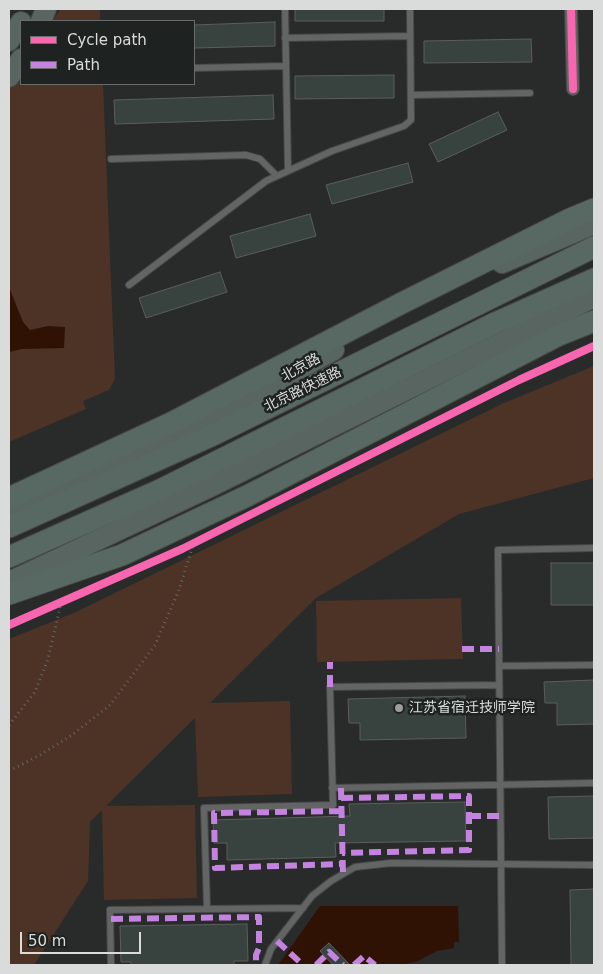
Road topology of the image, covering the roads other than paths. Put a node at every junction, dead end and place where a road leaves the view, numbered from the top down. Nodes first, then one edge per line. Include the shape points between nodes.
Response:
1 (28, 9) edge
2 (285, 9) edge
3 (410, 9) edge
4 (571, 9) edge
5 (22, 20) edge
6 (20, 23) edge
7 (410, 36) junction
8 (285, 38) junction
9 (9, 41) edge
10 (20, 61) edge
11 (285, 66) junction
12 (195, 68) edge
13 (9, 77) edge
14 (573, 89) dead end
15 (530, 93) dead end
16 (411, 95) junction
17 (111, 159) dead end
18 (288, 170) junction
19 (276, 175) junction
20 (594, 209) edge
21 (594, 224) edge
22 (594, 247) edge
23 (594, 279) edge
24 (129, 285) dead end
25 (594, 297) edge
26 (594, 321) edge
27 (9, 498) edge
28 (9, 512) edge
29 (9, 527) edge
30 (594, 548) edge
31 (9, 557) edge
32 (12, 590) edge
33 (499, 666) junction
34 (594, 666) edge
35 (499, 685) junction
36 (594, 783) edge
37 (500, 785) junction
38 (332, 788) junction
39 (501, 865) junction
40 (594, 865) edge
41 (207, 908) junction
42 (303, 908) junction
43 (112, 965) edge
44 (265, 965) edge
45 (502, 965) edge

1 - 5 main road
2 - 8 lane
3 - 7 lane
4 - 14 street
6 - 9 main road
7 - 8 lane
7 - 16 lane
8 - 11 lane
10 - 13 main road
11 - 12 lane
11 - 18 lane
15 - 16 lane
16 - 18 lane via 411,120 404,126
17 - 19 lane via 246,155 260,159
18 - 19 lane
19 - 24 lane
20 - 27 highway via 400,304 171,423
21 - 28 main road, 北京路 via 502,263 343,344 151,450
22 - 29 highway, 北京路快速路 via 213,434
23 - 31 highway, 北京路快速路 via 486,328 162,489
25 - 32 main road via 212,486
26 - 32 highway via 559,335 247,496 122,555
30 - 33 lane via 498,550
33 - 34 lane
33 - 35 lane
35 - 37 lane
35 - 38 lane via 330,687
36 - 37 lane
37 - 38 lane
37 - 39 lane
38 - 41 lane via 333,805 204,808
39 - 40 lane
39 - 42 lane via 391,863 355,868 331,881
39 - 45 lane
41 - 42 lane
41 - 43 lane via 110,910
42 - 44 lane via 271,949

